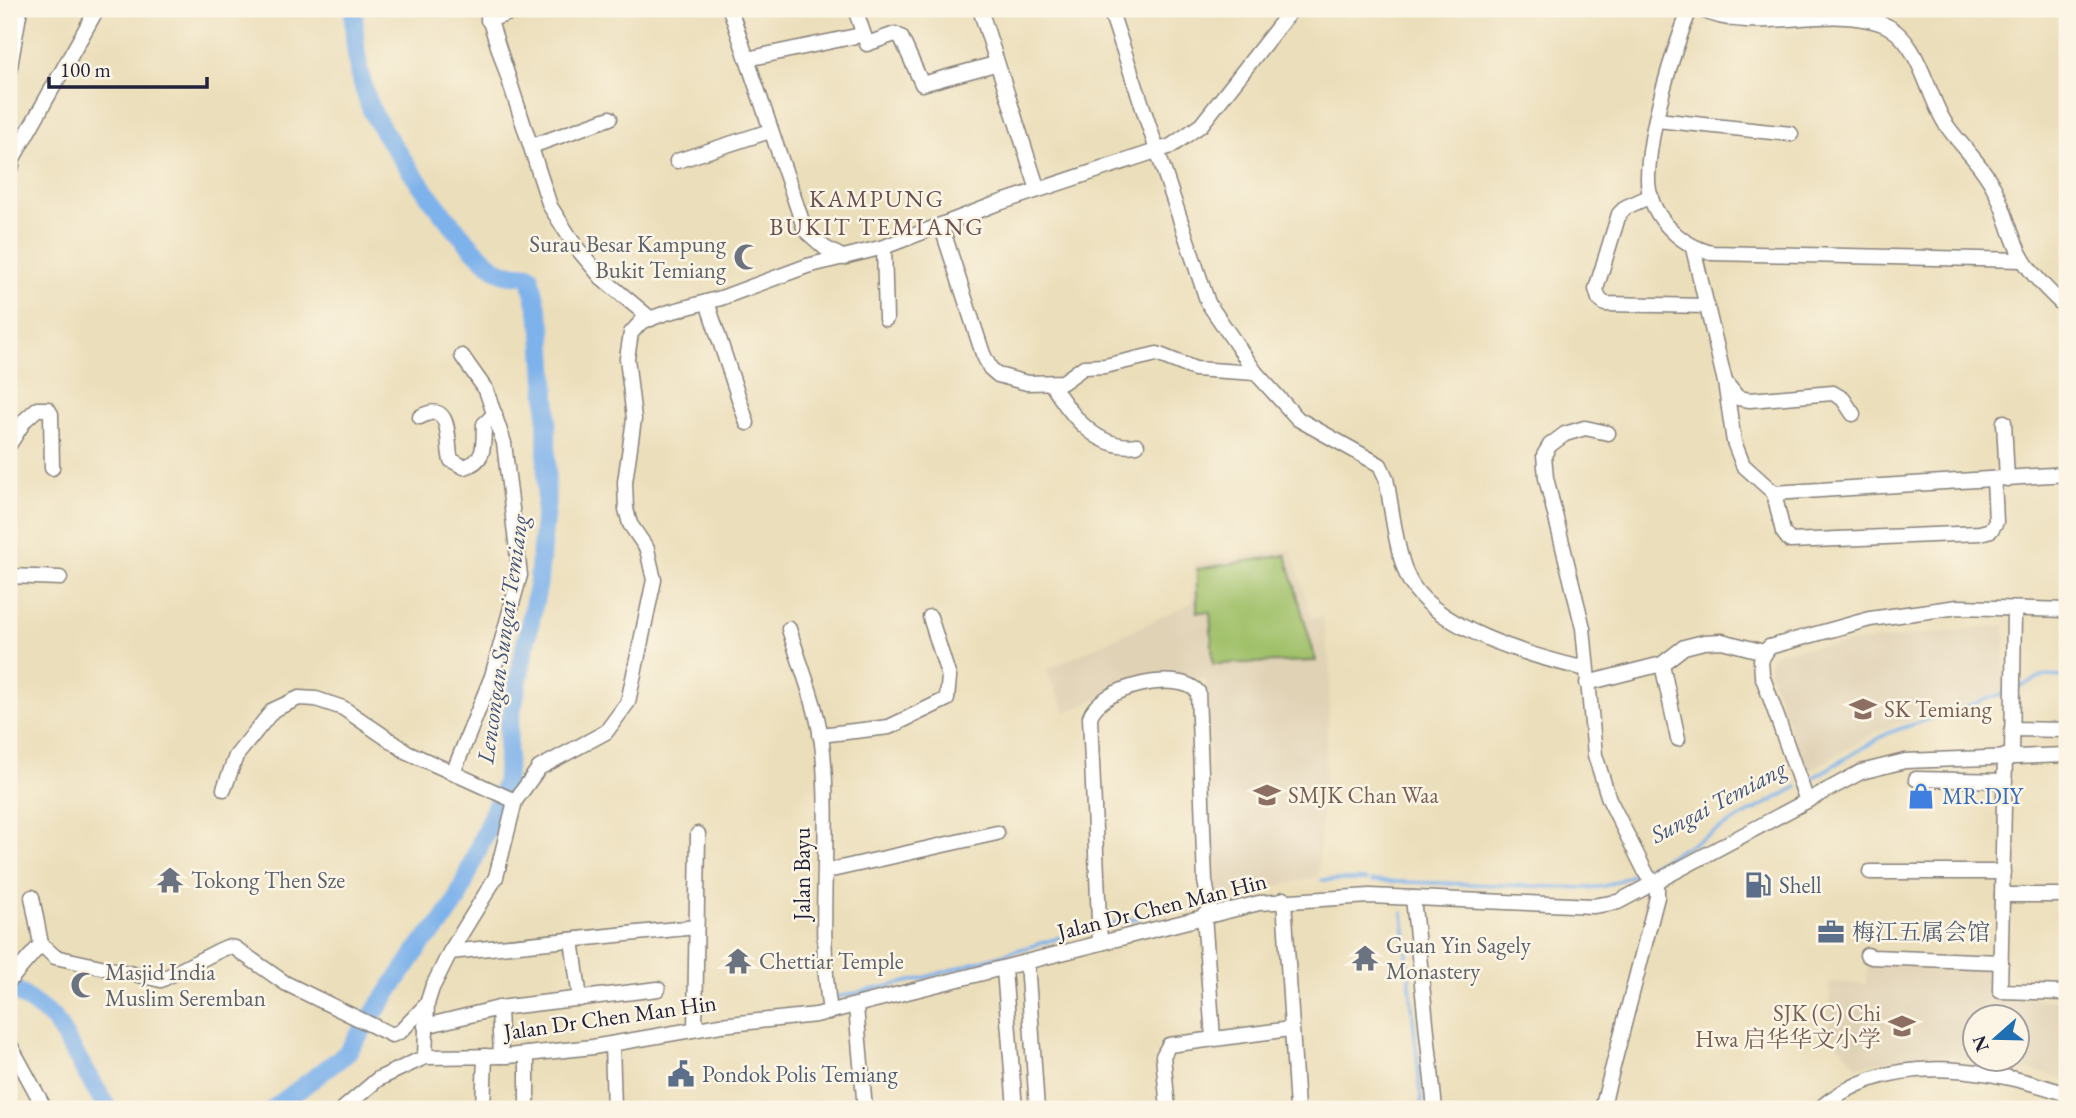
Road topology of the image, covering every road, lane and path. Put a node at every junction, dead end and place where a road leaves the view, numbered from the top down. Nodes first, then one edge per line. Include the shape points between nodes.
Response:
1 (20, 9) edge
2 (97, 9) edge
3 (522, 9) edge
4 (730, 9) edge
5 (855, 9) edge
6 (980, 9) edge
7 (1110, 9) edge
8 (1292, 9) edge
9 (1690, 9) edge
10 (1700, 9) edge
11 (487, 15) edge
12 (861, 35) junction
13 (747, 59) junction
14 (995, 64) junction
15 (9, 72) edge
16 (610, 118) dead end
17 (1657, 120) junction
18 (770, 131) junction
19 (1791, 134) dead end
20 (532, 146) junction
21 (1157, 151) junction
22 (677, 161) dead end
23 (12, 166) dead end
24 (1038, 190) junction
25 (1651, 196) junction
26 (941, 225) junction
27 (811, 237) junction
28 (884, 247) junction
29 (1693, 248) junction
30 (844, 258) junction
31 (2023, 260) junction
32 (815, 264) junction
33 (707, 302) junction
34 (1707, 306) junction
35 (2067, 309) edge
36 (651, 319) junction
37 (886, 319) dead end
38 (461, 356) dead end
39 (1256, 373) junction
40 (1725, 382) junction
41 (1051, 383) junction
42 (495, 414) junction
43 (1853, 414) dead end
44 (420, 417) dead end
45 (2004, 422) dead end
46 (747, 423) dead end
47 (1608, 433) dead end
48 (9, 445) edge
49 (1137, 445) dead end
50 (52, 468) dead end
51 (2067, 474) edge
52 (2001, 479) junction
53 (1774, 493) junction
54 (9, 576) edge
55 (60, 578) dead end
56 (2014, 610) junction
57 (2067, 610) edge
58 (930, 617) dead end
59 (789, 629) dead end
60 (1764, 652) junction
61 (1662, 664) junction
62 (1587, 676) junction
63 (2012, 729) junction
64 (2067, 730) edge
65 (820, 735) junction
66 (1678, 739) dead end
67 (2067, 755) edge
68 (2009, 756) junction
69 (453, 773) junction
70 (1916, 779) dead end
71 (2005, 781) junction
72 (224, 789) dead end
73 (1805, 797) junction
74 (515, 801) junction
75 (996, 832) dead end
76 (698, 834) dead end
77 (827, 871) junction
78 (1870, 872) dead end
79 (2003, 872) junction
80 (1652, 879) junction
81 (2003, 895) junction
82 (2067, 895) edge
83 (32, 897) dead end
84 (1413, 898) junction
85 (1284, 899) junction
86 (1208, 914) junction
87 (696, 928) junction
88 (572, 940) junction
89 (1101, 943) junction
90 (41, 944) junction
91 (450, 952) junction
92 (1867, 955) dead end
93 (1027, 962) junction
94 (2001, 962) junction
95 (1004, 969) junction
96 (11, 978) edge
97 (657, 989) dead end
98 (2067, 993) edge
99 (580, 999) junction
100 (427, 1004) junction
101 (856, 1007) junction
102 (499, 1008) junction
103 (830, 1012) junction
104 (425, 1026) junction
105 (695, 1029) junction
106 (1290, 1029) junction
107 (1213, 1038) junction
108 (9, 1043) edge
109 (612, 1044) junction
110 (527, 1054) junction
111 (485, 1056) junction
112 (501, 1056) junction
113 (425, 1057) junction
114 (2067, 1094) edge
115 (45, 1109) edge
116 (343, 1109) edge
117 (483, 1109) edge
118 (527, 1109) edge
119 (614, 1109) edge
120 (866, 1109) edge
121 (1015, 1109) edge
122 (1037, 1109) edge
123 (1168, 1109) edge
124 (1297, 1109) edge
125 (1435, 1109) edge
126 (1602, 1109) edge
127 (1819, 1109) edge

1 - 15 street
2 - 23 street
3 - 11 street
4 - 13 street
5 - 12 street
6 - 14 street
7 - 21 street
8 - 21 street via 1200,125
9 - 17 street
10 - 31 street via 1737,18 1851,19 1881,23 1897,34 1908,45 1945,123 1991,181
11 - 20 street
12 - 13 street
12 - 14 street via 867,44 898,34 922,84
13 - 18 street
14 - 24 street
16 - 20 street
17 - 19 street
17 - 25 street via 1648,177
18 - 22 street
18 - 27 street via 801,222
20 - 36 street via 550,206 576,247 602,278
21 - 24 street
21 - 39 street via 1208,303
24 - 26 street
25 - 29 street via 1668,226
25 - 34 street via 1619,214 1596,289 1599,299 1605,304
26 - 28 street
26 - 41 street via 990,368 1013,381
27 - 30 street
27 - 32 street
28 - 30 street
28 - 37 street
29 - 31 street via 1712,253
29 - 34 street
30 - 32 street
31 - 35 street
32 - 33 street
33 - 36 street
33 - 46 street
34 - 40 street
36 - 74 street via 631,332 627,358 634,419 626,509 647,549 654,580 628,702 606,732 539,768
38 - 42 street via 486,390
39 - 41 street via 1195,369 1157,354 1084,367 1063,382
39 - 62 street via 1298,419 1380,465 1406,575 1420,594 1440,611 1506,648
40 - 43 street via 1738,398 1750,400 1833,393
40 - 53 street via 1742,465
41 - 49 street via 1080,421 1104,442
42 - 44 street via 484,424 483,453 464,467 451,460 445,420 432,414
42 - 69 street via 504,443 520,575 492,676
45 - 52 street
47 - 62 street via 1585,428 1565,434 1544,456 1577,593
48 - 50 street via 37,409 48,410
51 - 52 street
52 - 53 street
52 - 53 street via 1996,522 1991,530 1980,533 1790,541 1783,532
54 - 55 street
56 - 57 street
56 - 60 street via 1958,607 1870,619
56 - 63 street
58 - 65 street via 949,677 947,699 889,727
59 - 65 street, Jalan Bayu
60 - 61 street via 1722,641 1704,642 1685,647
60 - 73 street via 1762,675
61 - 62 street
61 - 66 street
62 - 80 street via 1595,755 1609,799
63 - 64 street
63 - 68 street
65 - 77 street, Jalan Bayu
67 - 68 street, Jalan Dr Chen Man Hin
68 - 71 street
68 - 73 street, Jalan Dr Chen Man Hin via 1879,766
69 - 72 street via 407,752 343,708 299,698 273,710 236,756
69 - 74 street
70 - 71 street
71 - 79 street
73 - 80 street, Jalan Dr Chen Man Hin
74 - 91 street via 496,877
75 - 77 street
76 - 87 street
77 - 103 street, Jalan Bayu via 824,972
78 - 79 street
79 - 81 street
80 - 84 street, Jalan Dr Chen Man Hin via 1618,902 1593,906
80 - 126 street via 1657,897
81 - 82 street
81 - 94 street
83 - 90 street
84 - 85 street, Jalan Dr Chen Man Hin
84 - 125 street
85 - 86 street, Jalan Dr Chen Man Hin
85 - 106 street
86 - 89 street, Jalan Dr Chen Man Hin
86 - 89 street via 1198,692 1188,685 1144,683 1105,696 1090,717
86 - 107 street
87 - 88 street
87 - 105 street
88 - 91 street
88 - 99 street
89 - 93 street, Jalan Dr Chen Man Hin
90 - 96 street
90 - 100 street via 55,957 161,980 227,947 235,948 285,983 397,1034
91 - 100 street
92 - 94 street
93 - 95 street, Jalan Dr Chen Man Hin
93 - 122 street
94 - 98 street via 2000,991
95 - 101 street, Jalan Dr Chen Man Hin
95 - 121 street
97 - 99 street
99 - 102 street
100 - 104 street
101 - 103 street, Jalan Dr Chen Man Hin
101 - 120 street
102 - 104 street
102 - 112 street
103 - 105 street, Jalan Dr Chen Man Hin
104 - 113 street
105 - 109 street, Jalan Dr Chen Man Hin
106 - 107 street
106 - 124 street
107 - 123 street via 1166,1048
108 - 115 street
109 - 110 street, Jalan Dr Chen Man Hin
109 - 119 street
110 - 112 street, Jalan Dr Chen Man Hin
110 - 118 street
111 - 112 street, Jalan Dr Chen Man Hin
111 - 113 street, Jalan Dr Chen Man Hin
111 - 117 street
113 - 116 street, Jalan Dr Chen Man Hin via 378,1079
114 - 127 street via 2003,1074 1936,1069 1885,1076 1852,1087

